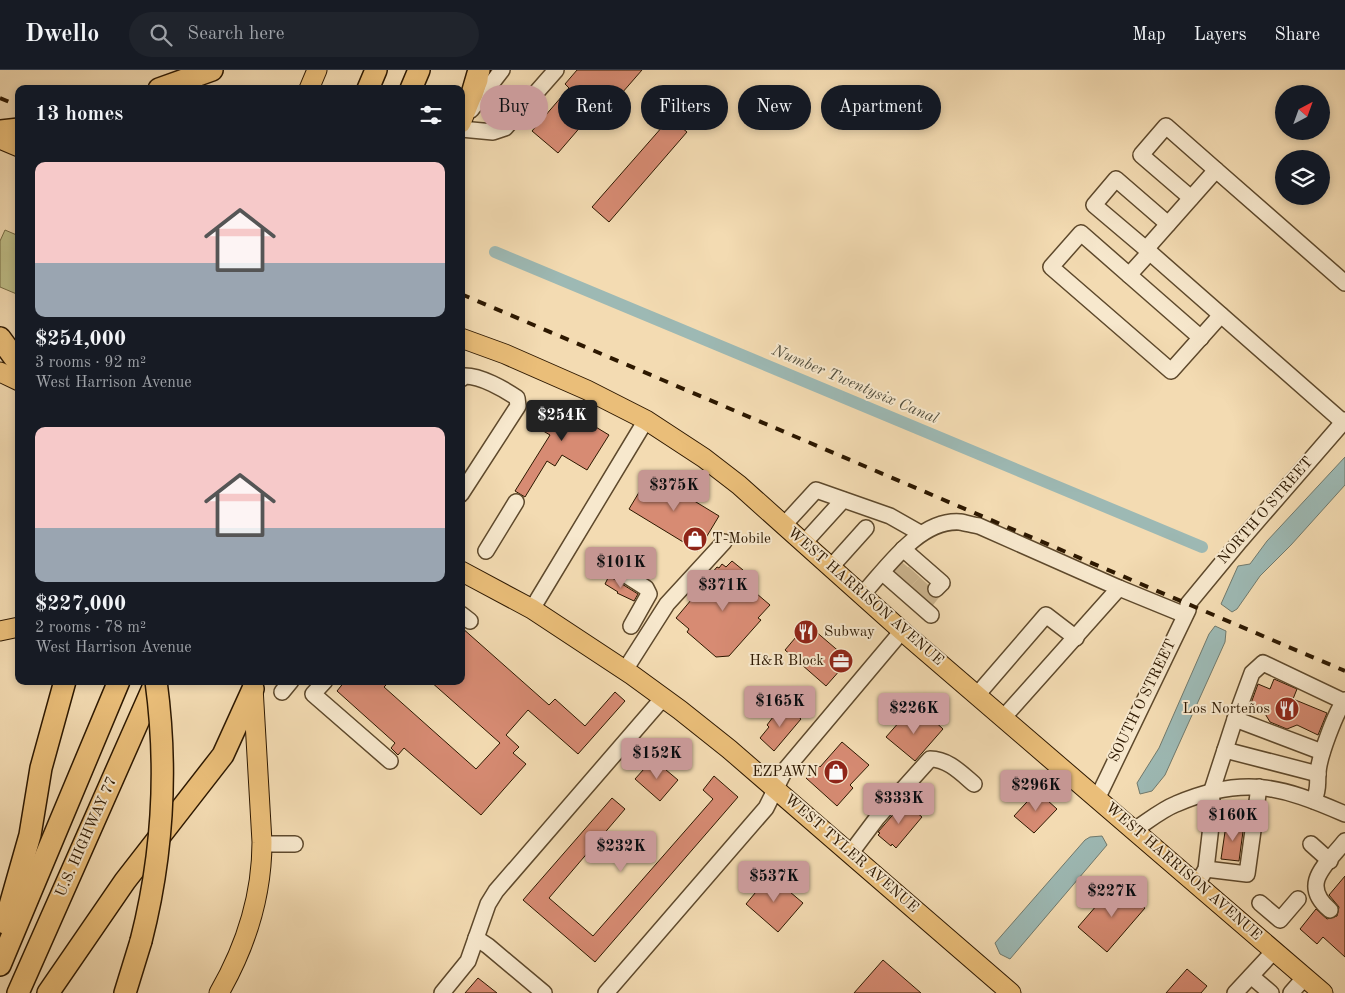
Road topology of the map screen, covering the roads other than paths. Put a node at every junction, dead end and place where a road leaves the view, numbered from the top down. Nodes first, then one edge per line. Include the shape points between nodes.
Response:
1 (212, 70) edge
2 (376, 70) edge
3 (419, 70) edge
4 (481, 70) edge
5 (502, 70) edge
6 (556, 70) edge
7 (170, 85) edge
8 (370, 85) edge
9 (413, 85) edge
10 (472, 94) joint
11 (465, 115) edge
12 (465, 120) edge
13 (465, 125) edge
14 (15, 129) edge
15 (0, 131) edge
16 (0, 139) edge
17 (15, 145) edge
18 (1216, 170) junction
19 (1192, 198) junction
20 (1168, 224) junction
21 (1148, 251) junction
22 (1129, 275) junction
23 (1345, 283) edge
24 (1221, 315) junction
25 (0, 338) edge
26 (1201, 338) junction
27 (465, 339) edge
28 (15, 359) edge
29 (0, 372) edge
30 (465, 376) edge
31 (15, 379) edge
32 (646, 420) junction
33 (1344, 421) edge
34 (465, 488) edge
35 (843, 500) junction
36 (516, 502) dead end
37 (784, 525) junction
38 (866, 528) dead end
39 (920, 533) junction
40 (724, 542) dead end
41 (804, 543) junction
42 (486, 551) dead end
43 (607, 563) dead end
44 (831, 568) junction
45 (465, 573) edge
46 (1119, 588) junction
47 (862, 595) junction
48 (532, 609) junction
49 (1187, 610) junction
50 (630, 626) dead end
51 (15, 628) edge
52 (902, 630) junction
53 (0, 631) edge
54 (1076, 638) junction
55 (625, 670) junction
56 (64, 685) edge
57 (116, 685) edge
58 (154, 685) edge
59 (156, 685) edge
60 (253, 685) edge
61 (321, 685) edge
62 (976, 695) junction
63 (663, 698) junction
64 (1344, 701) edge
65 (1004, 718) junction
66 (1234, 719) junction
67 (1225, 750) junction
68 (1322, 752) junction
69 (390, 761) dead end
70 (1283, 764) junction
71 (1318, 774) junction
72 (974, 784) dead end
73 (1259, 787) junction
74 (777, 790) junction
75 (1279, 790) junction
76 (1210, 792) junction
77 (1097, 799) junction
78 (1314, 801) junction
79 (1255, 814) junction
80 (1345, 814) edge
81 (1212, 816) junction
82 (1134, 830) junction
83 (262, 844) junction
84 (295, 844) dead end
85 (1311, 844) dead end
86 (1343, 847) edge
87 (850, 854) junction
88 (1330, 861) junction
89 (1202, 877) junction
90 (1298, 899) dead end
91 (1260, 903) dead end
92 (1330, 910) dead end
93 (476, 938) junction
94 (0, 941) edge
95 (1274, 951) junction
96 (0, 965) edge
97 (1251, 976) junction
98 (1305, 977) junction
99 (18, 993) edge
100 (48, 993) edge
101 (125, 993) edge
102 (218, 993) edge
103 (442, 993) edge
104 (544, 993) edge
105 (606, 993) edge
106 (1011, 993) edge
107 (1235, 993) edge
108 (1271, 993) edge
109 (1291, 993) edge
110 (1323, 993) edge

1 - 7 highway
2 - 8 highway
3 - 9 highway
4 - 10 highway
5 - 12 street
6 - 13 street via 504,128 493,132
10 - 11 main road
14 - 15 highway
16 - 17 main road
18 - 19 street
18 - 19 street via 1166,126 1141,154
18 - 23 street
19 - 20 street
20 - 21 street
20 - 21 street via 1116,179 1094,205
21 - 22 street
21 - 24 street
22 - 26 street
22 - 26 street via 1081,233 1052,267 1171,371
24 - 26 street
24 - 33 street
25 - 28 highway
27 - 32 main road, WEST HARRISON AVENUE via 587,390
29 - 31 main road
30 - 34 street via 472,376 509,393 517,398 518,406
32 - 37 main road, WEST HARRISON AVENUE via 704,458
32 - 48 street
33 - 49 street, NORTH O STREET via 1240,541
35 - 37 street via 816,490
35 - 39 street via 890,516
35 - 41 street
36 - 42 street
37 - 41 main road, WEST HARRISON AVENUE
38 - 44 street
39 - 46 street via 949,523 979,526
39 - 47 street via 919,568 908,591
40 - 55 street via 667,604
41 - 44 main road, WEST HARRISON AVENUE
43 - 50 street via 646,588 649,594
44 - 47 main road, WEST HARRISON AVENUE
45 - 48 main road, WEST TYLER AVENUE
46 - 49 street
46 - 54 street
47 - 52 main road, WEST HARRISON AVENUE
48 - 55 main road, WEST TYLER AVENUE
49 - 77 street, SOUTH O STREET
51 - 53 main road
52 - 62 main road, WEST HARRISON AVENUE
52 - 74 street via 786,770
54 - 62 street via 1046,616
54 - 65 street
55 - 63 main road, WEST TYLER AVENUE
56 - 94 highway via 40,768 30,835
57 - 96 highway, U.S. HIGHWAY 77
58 - 99 highway, U.S. HIGHWAY 77
59 - 101 highway, bridge via 162,742 162,810 155,877 142,941
60 - 83 main road
60 - 100 highway via 223,755 125,881
61 - 69 street via 313,694
62 - 65 main road, WEST HARRISON AVENUE
63 - 74 main road, WEST TYLER AVENUE
63 - 93 street via 496,891
64 - 66 street via 1263,663 1252,673
64 - 68 street
65 - 77 main road, WEST HARRISON AVENUE
66 - 67 street
66 - 68 street
67 - 70 street
67 - 76 street
68 - 71 street
70 - 71 street
70 - 75 street
71 - 78 street via 1319,785
72 - 87 street via 948,763 930,759 877,818
73 - 75 street
73 - 76 street via 1233,786
73 - 79 street
74 - 87 main road, WEST TYLER AVENUE
74 - 105 street via 766,808
75 - 78 street
76 - 81 street
76 - 82 street via 1175,804
77 - 82 main road, WEST HARRISON AVENUE
78 - 80 street
79 - 81 street
79 - 89 street via 1247,874
81 - 89 street
82 - 89 main road, WEST HARRISON AVENUE
83 - 84 street
83 - 102 main road via 251,923 240,954
85 - 88 street
86 - 88 street
87 - 106 main road, WEST TYLER AVENUE
88 - 92 street via 1315,884 1316,895
89 - 95 main road, WEST HARRISON AVENUE
90 - 91 street via 1280,920
93 - 103 street via 468,961
93 - 104 street
95 - 97 street
95 - 98 main road, WEST HARRISON AVENUE
97 - 107 street
97 - 108 street
98 - 109 street
98 - 110 main road, WEST HARRISON AVENUE

